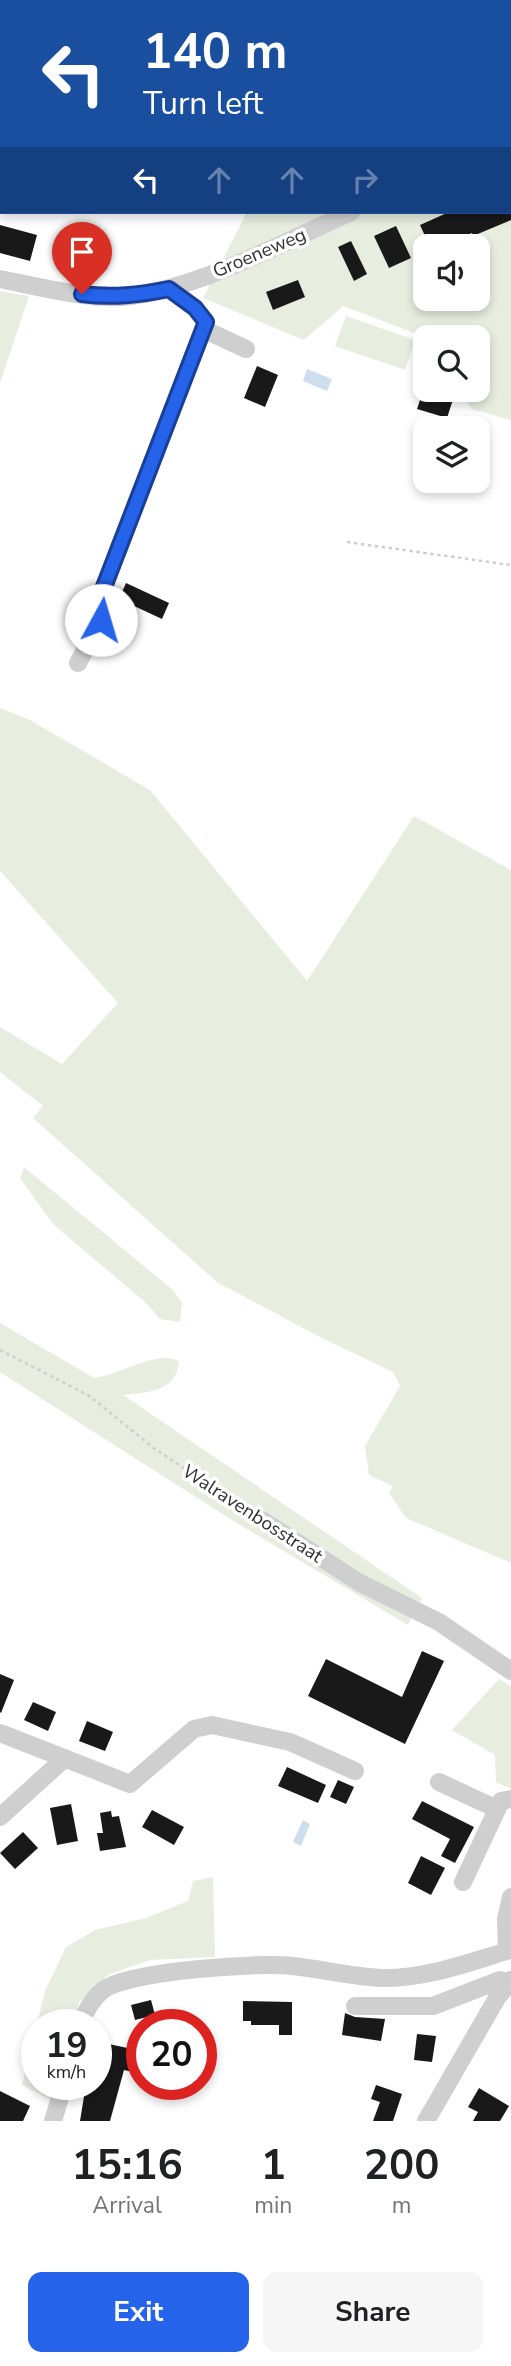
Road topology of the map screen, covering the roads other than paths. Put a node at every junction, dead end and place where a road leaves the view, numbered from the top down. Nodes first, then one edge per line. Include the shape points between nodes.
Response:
1 (347, 214) edge
2 (0, 279) edge
3 (169, 289) junction
4 (203, 329) junction
5 (246, 349) dead end
6 (102, 611) junction
7 (128, 620) dead end
8 (78, 663) dead end
9 (262, 1520) road end
10 (511, 1671) edge
11 (0, 1733) edge
12 (65, 1758) junction
13 (355, 1770) dead end
14 (439, 1782) dead end
15 (504, 1804) edge
16 (0, 1817) edge
17 (463, 1882) dead end
18 (511, 1898) edge
19 (509, 1954) edge
20 (509, 1982) edge
21 (355, 2006) dead end
22 (87, 2009) edge
23 (59, 2100) edge
24 (53, 2121) edge
25 (426, 2121) edge

1 - 3 street, Groeneweg
2 - 3 street, Groeneweg via 106,297
3 - 4 street via 195,308 206,322
4 - 5 street
4 - 6 street via 102,592
6 - 7 street
6 - 8 street
9 - 10 street, Walravenbosstraat via 360,1583 439,1622
11 - 12 street
12 - 13 street via 130,1784 194,1729 212,1725 290,1742
12 - 16 street
14 - 15 street
15 - 17 street
18 - 19 street via 506,1919
19 - 22 street via 383,1978 289,1965 210,1968 134,1978 104,1989
20 - 21 street via 500,1980 433,2006
20 - 25 street
23 - 24 street

